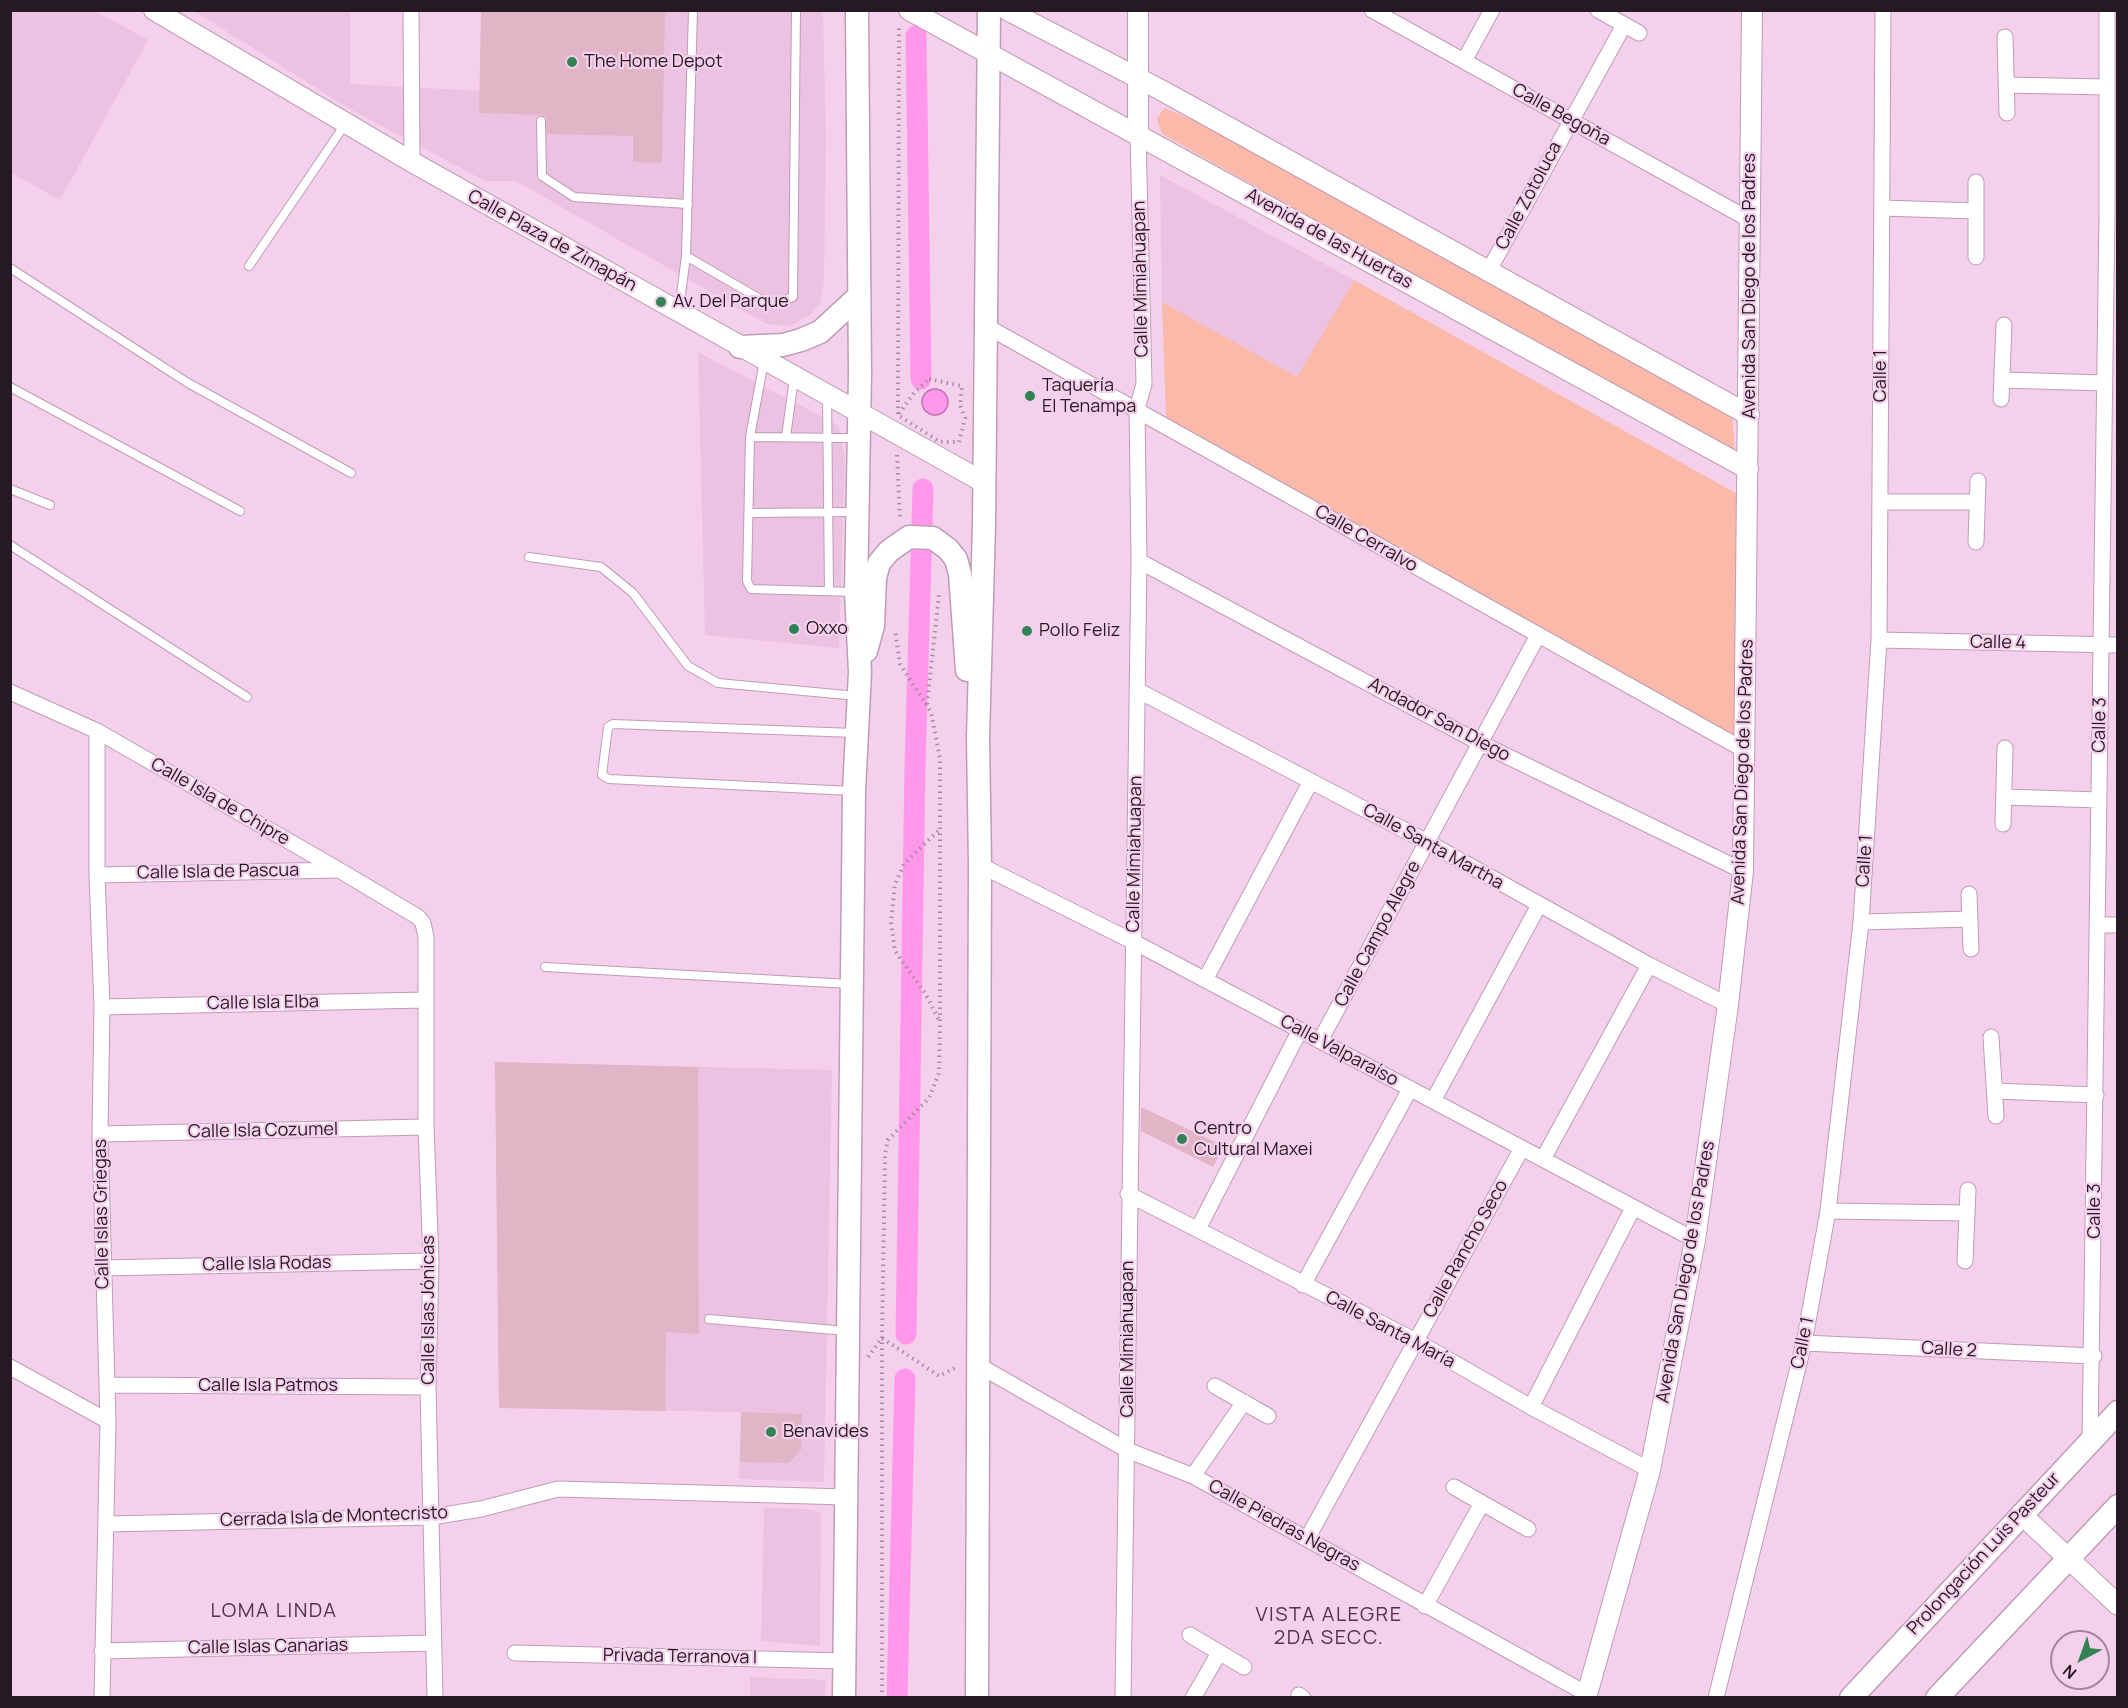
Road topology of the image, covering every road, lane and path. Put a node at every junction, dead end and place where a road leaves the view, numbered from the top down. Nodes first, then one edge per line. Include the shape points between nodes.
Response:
1 (154, 10) edge
2 (411, 10) edge
3 (693, 10) edge
4 (796, 10) edge
5 (857, 10) edge
6 (989, 10) edge
7 (1007, 10) edge
8 (1138, 10) edge
9 (1372, 10) edge
10 (1492, 10) edge
11 (1598, 10) edge
12 (1752, 10) edge
13 (1883, 10) edge
14 (2107, 10) edge
15 (904, 16) edge
16 (1624, 25) junction
17 (1639, 33) dead end
18 (2005, 37) dead end
19 (989, 52) junction
20 (1464, 61) junction
21 (1137, 78) junction
22 (2007, 85) junction
23 (2106, 87) junction
24 (2007, 113) dead end
25 (1570, 120) junction
26 (541, 121) dead end
27 (346, 123) junction
28 (1138, 134) junction
29 (412, 162) junction
30 (1976, 182) dead end
31 (687, 204) junction
32 (1882, 208) junction
33 (1976, 212) junction
34 (2112, 214) edge
35 (1750, 220) junction
36 (686, 256) junction
37 (1976, 257) dead end
38 (249, 266) dead end
39 (10, 268) edge
40 (1488, 272) junction
41 (859, 296) junction
42 (679, 312) junction
43 (2004, 325) dead end
44 (986, 327) junction
45 (740, 347) junction
46 (764, 360) junction
47 (794, 377) junction
48 (2003, 380) junction
49 (2104, 383) junction
50 (10, 387) edge
51 (827, 395) junction
52 (2001, 399) dead end
53 (960, 405) dead end
54 (1137, 409) junction
55 (859, 414) junction
56 (898, 415) junction
57 (1749, 415) junction
58 (965, 418) dead end
59 (898, 435) junction
60 (750, 437) junction
61 (786, 437) junction
62 (825, 438) junction
63 (858, 438) junction
64 (1748, 469) junction
65 (351, 473) dead end
66 (1978, 480) dead end
67 (985, 483) junction
68 (10, 489) edge
69 (1880, 502) junction
70 (1977, 502) junction
71 (2110, 502) edge
72 (50, 505) dead end
73 (240, 511) dead end
74 (827, 512) junction
75 (857, 512) junction
76 (749, 513) junction
77 (905, 540) junction
78 (1976, 542) dead end
79 (10, 545) edge
80 (530, 557) dead end
81 (1139, 561) junction
82 (942, 589) dead end
83 (829, 591) junction
84 (856, 592) junction
85 (894, 626) dead end
86 (1537, 637) junction
87 (1879, 640) junction
88 (2101, 645) junction
89 (2118, 645) edge
90 (860, 672) junction
91 (1137, 690) junction
92 (10, 692) edge
93 (858, 696) junction
94 (248, 697) dead end
95 (927, 704) junction
96 (97, 731) junction
97 (855, 734) junction
98 (978, 737) junction
99 (1480, 743) junction
100 (2005, 748) dead end
101 (1746, 751) junction
102 (1311, 781) junction
103 (854, 791) junction
104 (2004, 797) junction
105 (2099, 800) junction
106 (2003, 824) dead end
107 (939, 831) junction
108 (1427, 842) junction
109 (980, 865) junction
110 (339, 870) junction
111 (1743, 871) junction
112 (97, 875) junction
113 (1969, 894) dead end
114 (1539, 905) junction
115 (1970, 919) junction
116 (1861, 922) junction
117 (423, 923) joint
118 (2098, 925) junction
119 (2118, 926) edge
120 (1134, 942) junction
121 (1971, 949) dead end
122 (1649, 965) junction
123 (545, 967) dead end
124 (1205, 980) junction
125 (852, 984) junction
126 (425, 1000) junction
127 (1728, 1005) junction
128 (102, 1007) junction
129 (940, 1023) junction
130 (1300, 1030) junction
131 (1991, 1037) dead end
132 (1320, 1041) junction
133 (1410, 1089) junction
134 (1995, 1091) junction
135 (2096, 1095) junction
136 (1433, 1101) junction
137 (1996, 1116) dead end
138 (426, 1127) junction
139 (100, 1134) junction
140 (1521, 1148) junction
141 (1543, 1159) junction
142 (1968, 1190) dead end
143 (1128, 1194) junction
144 (1633, 1208) junction
145 (1828, 1210) junction
146 (1967, 1213) junction
147 (1198, 1229) junction
148 (1695, 1240) junction
149 (431, 1261) junction
150 (1965, 1261) dead end
151 (102, 1268) junction
152 (1304, 1285) junction
153 (708, 1319) dead end
154 (848, 1331) junction
155 (882, 1338) junction
156 (1416, 1341) junction
157 (1804, 1343) junction
158 (2094, 1356) junction
159 (978, 1360) junction
160 (10, 1367) edge
161 (107, 1385) junction
162 (1215, 1386) dead end
163 (428, 1387) junction
164 (847, 1387) junction
165 (1244, 1402) junction
166 (1531, 1407) junction
167 (2118, 1412) edge
168 (1268, 1416) dead end
169 (108, 1420) junction
170 (2090, 1440) junction
171 (1127, 1450) junction
172 (1650, 1470) junction
173 (1193, 1476) junction
174 (1454, 1487) dead end
175 (846, 1497) junction
176 (1482, 1503) junction
177 (2118, 1506) edge
178 (2021, 1515) junction
179 (431, 1517) junction
180 (106, 1524) junction
181 (1528, 1529) dead end
182 (1307, 1539) junction
183 (2068, 1559) junction
184 (2118, 1605) edge
185 (1425, 1606) junction
186 (1190, 1635) dead end
187 (433, 1643) junction
188 (102, 1651) junction
189 (515, 1653) dead end
190 (1220, 1653) junction
191 (844, 1661) junction
192 (1244, 1667) dead end
193 (1586, 1696) edge
194 (1857, 1696) edge
195 (102, 1698) edge
196 (435, 1698) edge
197 (844, 1698) edge
198 (882, 1698) edge
199 (977, 1698) edge
200 (1123, 1698) edge
201 (1192, 1698) edge
202 (1716, 1698) edge
203 (1937, 1698) edge

1 - 27 street, Calle Plaza de Zimapán
2 - 29 street
3 - 31 lane
4 - 36 lane via 793,297 774,304 760,299
5 - 41 main road
6 - 19 main road
7 - 21 street
8 - 21 street, Calle Mimiahuapan
9 - 20 street, Calle Begoña
10 - 20 street
11 - 16 street
12 - 35 street, Avenida San Diego de los Padres
13 - 32 street, Calle 1
14 - 23 street, Calle 3
15 - 19 street, Avenida de las Huertas
15 - 56 path via 897,38
16 - 17 street
16 - 25 street, Calle Zotoluca
18 - 22 street
19 - 28 street, Avenida de las Huertas
19 - 44 main road
20 - 25 street, Calle Begoña
21 - 28 street, Calle Mimiahuapan
21 - 40 street
22 - 23 street
22 - 24 street
23 - 34 street, Calle 3
25 - 35 street, Calle Begoña
25 - 40 street, Calle Zotoluca
26 - 31 lane via 542,176 574,197
27 - 29 street, Calle Plaza de Zimapán
27 - 38 lane
28 - 54 street, Calle Mimiahuapan via 1144,384
28 - 64 street, Avenida de las Huertas
29 - 42 street, Calle Plaza de Zimapán
30 - 33 street
31 - 36 lane
32 - 33 street
32 - 69 street, Calle 1
33 - 37 street
34 - 49 street, Calle 3
35 - 57 street, Avenida San Diego de los Padres
36 - 42 lane
39 - 65 lane via 188,383
40 - 57 street
41 - 45 main road via 820,332 783,345
41 - 55 main road
42 - 45 street, Calle Plaza de Zimapán
43 - 48 street
44 - 54 street, Calle Cerralvo
44 - 67 main road
45 - 46 street, Calle Plaza de Zimapán
46 - 47 street, Calle Plaza de Zimapán
46 - 60 lane
47 - 51 street, Calle Plaza de Zimapán
47 - 61 lane
48 - 49 street
48 - 52 street
49 - 71 street, Calle 3
50 - 73 lane
51 - 55 street, Calle Plaza de Zimapán
51 - 62 lane
53 - 56 path via 962,386 929,379
54 - 81 street, Calle Mimiahuapan
54 - 86 street, Calle Cerralvo
55 - 59 street, Calle Plaza de Zimapán
55 - 63 main road
56 - 58 path via 940,442 960,442
56 - 59 path
57 - 64 street, Avenida San Diego de los Padres
59 - 67 street, Calle Plaza de Zimapán
59 - 77 path via 896,472
60 - 61 lane
60 - 76 lane
61 - 62 lane
62 - 63 lane
62 - 74 lane
63 - 75 main road
64 - 101 street, Avenida San Diego de los Padres
66 - 70 street
67 - 98 main road
68 - 72 lane
69 - 70 street
69 - 87 street, Calle 1
70 - 78 street
71 - 88 street, Calle 3
74 - 75 lane
74 - 76 lane
74 - 83 lane
75 - 84 main road
76 - 83 lane via 747,581 751,589
77 - 90 main road via 889,550 879,563 873,626
77 - 98 main road via 933,538 956,558 970,706
79 - 94 lane
80 - 93 lane via 601,567 633,593 688,666 718,683
81 - 91 street, Calle Mimiahuapan
81 - 99 street, Andador San Diego
82 - 95 path
83 - 84 lane
84 - 90 main road
85 - 95 path via 900,664 911,686
86 - 99 street, Calle Campo Alegre
86 - 101 street, Calle Cerralvo
87 - 88 street, Calle 4
87 - 116 street, Calle 1
88 - 89 street, Calle 4
88 - 105 street, Calle 3
90 - 93 main road
91 - 102 street, Calle Santa Martha
91 - 120 street, Calle Mimiahuapan
92 - 96 street, Calle Isla de Chipre
93 - 97 main road
95 - 107 path via 940,758
96 - 110 street, Calle Isla de Chipre
96 - 112 street, Calle Islas Griegas
97 - 103 main road
97 - 103 lane via 614,724 608,728 602,775 609,779
98 - 109 main road
99 - 108 street, Calle Campo Alegre
99 - 111 street, Andador San Diego
100 - 104 street
101 - 111 street, Avenida San Diego de los Padres
102 - 108 street, Calle Santa Martha
102 - 124 street
103 - 125 main road
104 - 105 street
104 - 106 street
105 - 118 street, Calle 3
107 - 129 path
107 - 129 path via 904,864 895,884 891,922 896,951
108 - 114 street, Calle Santa Martha
108 - 132 street, Calle Campo Alegre
109 - 120 street, Calle Valparaíso
109 - 159 main road
110 - 112 street, Calle Isla de Pascua
110 - 117 street, Calle Isla de Chipre
111 - 127 street, Avenida San Diego de los Padres
112 - 128 street, Calle Islas Griegas
113 - 115 street
114 - 122 street, Calle Santa Martha
114 - 136 street
115 - 116 street
115 - 121 street
116 - 145 street, Calle 1
117 - 126 street, Calle Islas Jónicas
118 - 119 street
118 - 135 street, Calle 3
120 - 124 street, Calle Valparaíso
120 - 143 street, Calle Mimiahuapan
122 - 127 street, Calle Santa Martha
122 - 141 street
123 - 125 lane
124 - 130 street, Calle Valparaíso
125 - 154 main road
126 - 128 street, Calle Isla Elba
126 - 138 street, Calle Islas Jónicas
127 - 148 street, Avenida San Diego de los Padres
128 - 139 street, Calle Islas Griegas
129 - 155 path via 939,1072 928,1098 888,1140 885,1154
130 - 132 street, Calle Valparaíso
130 - 147 street
131 - 134 street
132 - 133 street, Calle Valparaíso
133 - 136 street, Calle Valparaíso
133 - 152 street
134 - 135 street
134 - 137 street
135 - 158 street, Calle 3
136 - 140 street, Calle Valparaíso
138 - 139 street, Calle Isla Cozumel
138 - 149 street, Calle Islas Jónicas
139 - 151 street, Calle Islas Griegas
140 - 141 street, Calle Valparaíso
140 - 156 street, Calle Rancho Seco
141 - 144 street, Calle Valparaíso
142 - 146 street
143 - 147 street, Calle Santa María
143 - 171 street, Calle Mimiahuapan
144 - 148 street, Calle Valparaíso
144 - 166 street
145 - 146 street
145 - 157 street, Calle 1
146 - 150 street
147 - 152 street, Calle Santa María
148 - 172 street, Avenida San Diego de los Padres
149 - 151 street, Calle Isla Rodas
149 - 163 street, Calle Islas Jónicas
151 - 161 street, Calle Islas Griegas
152 - 156 street, Calle Santa María
153 - 154 lane
154 - 164 main road
155 - 159 path via 939,1376
155 - 164 path
155 - 198 path
156 - 166 street, Calle Santa María
156 - 182 street, Calle Rancho Seco
157 - 158 street, Calle 2
157 - 202 street, Calle 1
158 - 170 street, Calle 3
159 - 171 street, Calle Piedras Negras
159 - 199 main road
160 - 169 street
161 - 163 street, Calle Isla Patmos
161 - 169 street, Calle Islas Griegas
162 - 165 street
163 - 179 street, Calle Islas Jónicas
164 - 175 main road
165 - 168 street
165 - 173 street
166 - 172 street, Calle Santa María
167 - 170 main road, Prolongación Luis Pasteur
169 - 180 street, Calle Islas Griegas
170 - 178 main road, Prolongación Luis Pasteur
171 - 173 street, Calle Piedras Negras
171 - 200 street, Calle Mimiahuapan
172 - 193 street, Avenida San Diego de los Padres
173 - 182 street, Calle Piedras Negras
174 - 176 street
175 - 179 street, Cerrada Isla de Montecristo via 558,1489 482,1509
175 - 191 main road
176 - 181 street
176 - 185 street
177 - 183 main road
178 - 183 street
178 - 194 main road, Prolongación Luis Pasteur
179 - 180 street, Cerrada Isla de Montecristo
179 - 187 street, Calle Islas Jónicas
180 - 188 street, Calle Islas Griegas
182 - 185 street, Calle Piedras Negras
183 - 184 street
183 - 203 main road
185 - 193 street, Calle Piedras Negras
186 - 190 street
187 - 188 street, Calle Islas Canarias
187 - 196 street, Calle Islas Jónicas
188 - 195 street, Calle Islas Griegas
189 - 191 street, Privada Terranova I
190 - 192 street
190 - 201 street
191 - 197 main road

